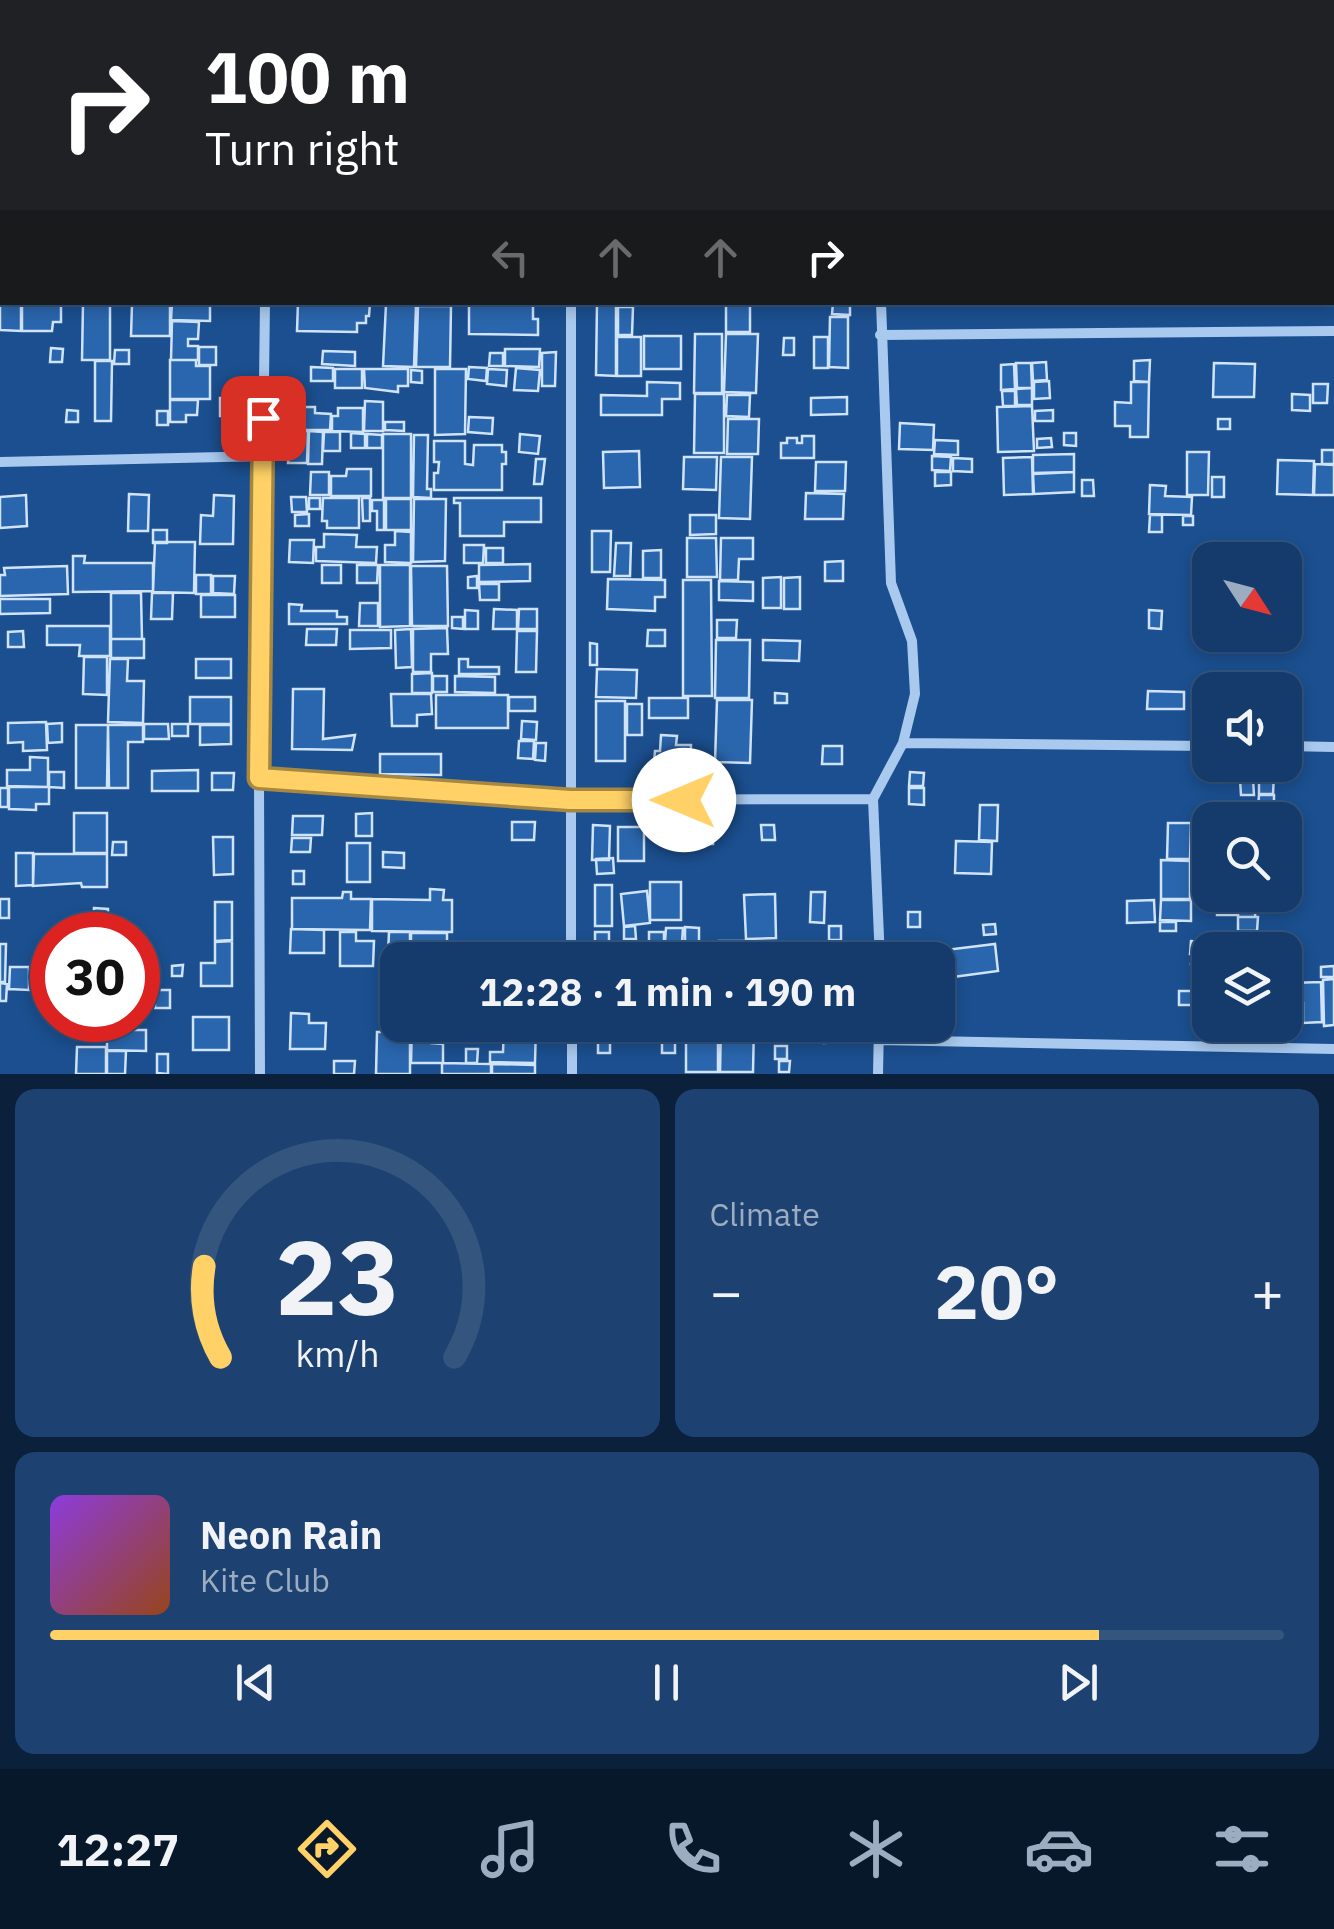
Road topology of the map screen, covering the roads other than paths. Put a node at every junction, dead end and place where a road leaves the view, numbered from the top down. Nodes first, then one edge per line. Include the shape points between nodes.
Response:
1 (265, 305) edge
2 (571, 305) edge
3 (881, 305) edge
4 (1334, 332) edge
5 (880, 335) junction
6 (262, 456) junction
7 (0, 462) edge
8 (903, 743) junction
9 (1192, 746) edge
10 (1302, 746) edge
11 (1334, 746) edge
12 (259, 778) junction
13 (873, 799) junction
14 (570, 800) junction
15 (571, 942) edge
16 (879, 942) edge
17 (572, 1042) edge
18 (878, 1042) edge
19 (955, 1042) edge
20 (1334, 1049) edge
21 (260, 1074) edge
22 (572, 1074) edge
23 (878, 1074) edge

1 - 6 street
2 - 14 street
3 - 5 street
4 - 5 street
5 - 8 street via 891,583 912,641 915,694
6 - 7 street
6 - 12 street
8 - 9 street
8 - 13 street
10 - 11 street
12 - 14 street
12 - 21 street
13 - 14 street
13 - 16 street
14 - 15 street
17 - 22 street
18 - 23 street
19 - 20 street

